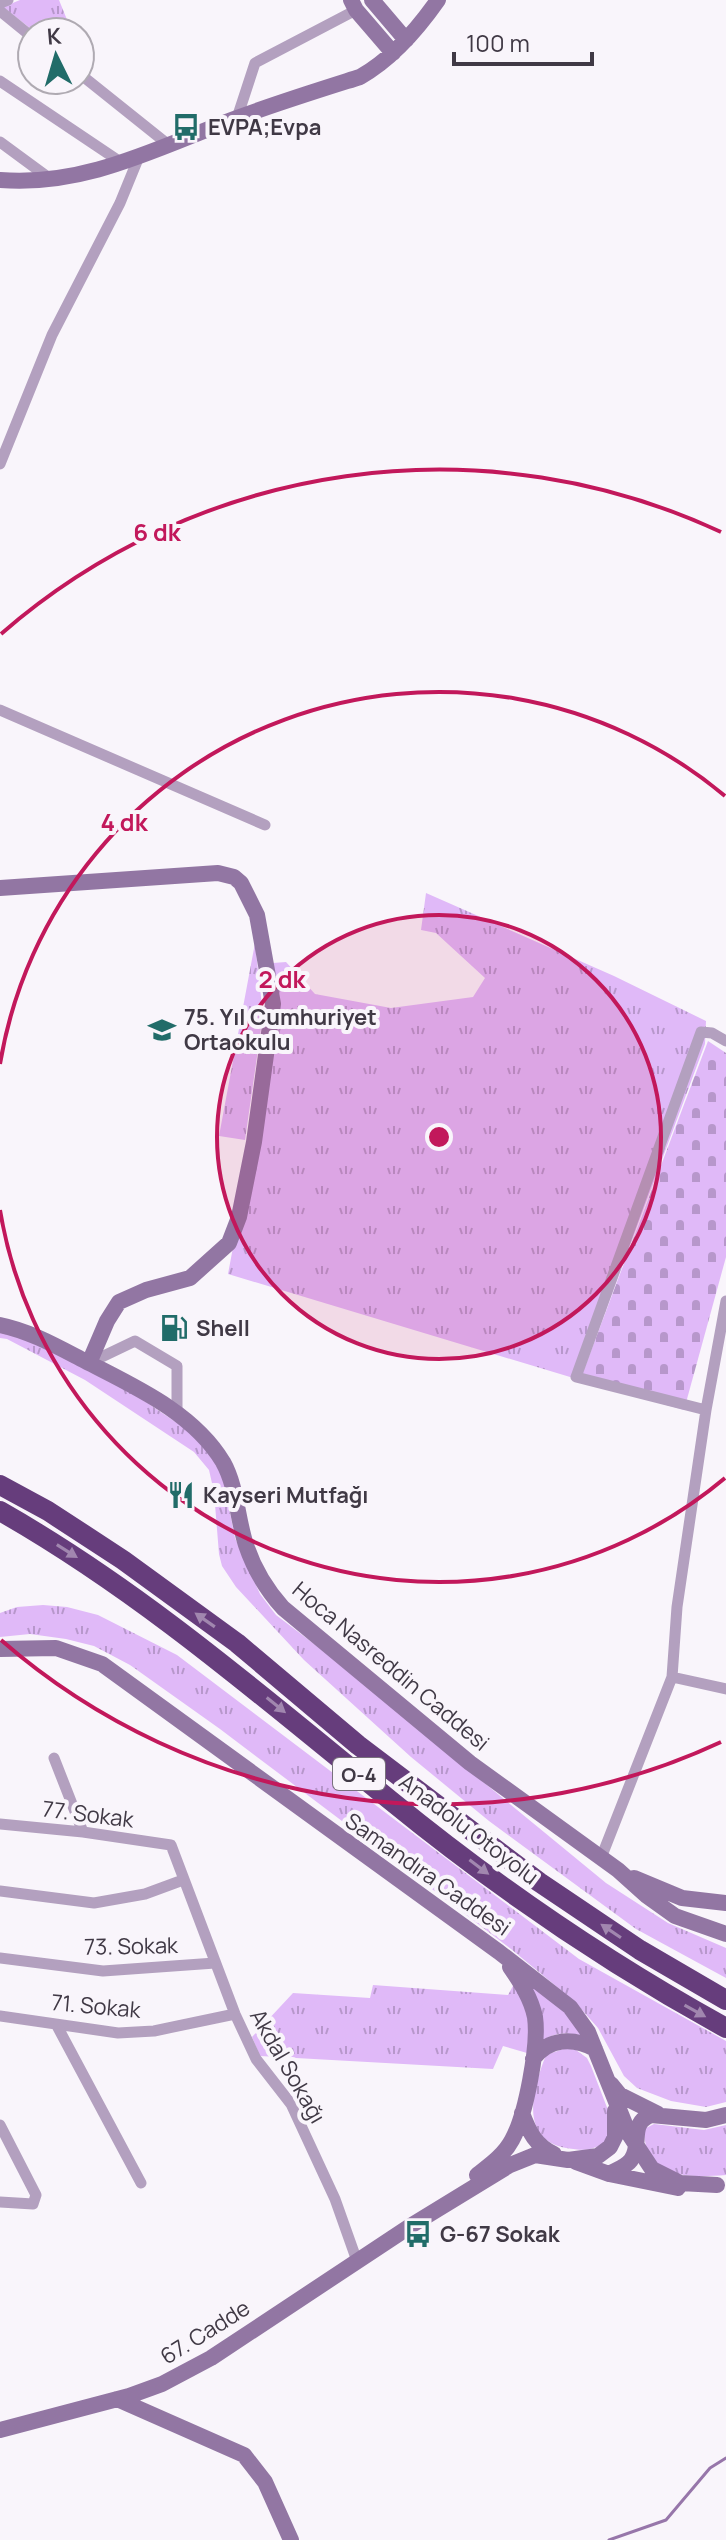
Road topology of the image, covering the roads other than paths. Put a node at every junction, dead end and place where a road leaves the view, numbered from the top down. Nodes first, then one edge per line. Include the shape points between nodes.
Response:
1 (8, 0) edge
2 (372, 0) edge
3 (438, 0) edge
4 (0, 3) edge
5 (354, 5) edge
6 (0, 11) edge
7 (16, 24) edge
8 (406, 40) junction
9 (393, 53) junction
10 (0, 81) edge
11 (96, 87) edge
12 (237, 118) junction
13 (0, 142) edge
14 (170, 146) junction
15 (130, 161) junction
16 (49, 178) junction
17 (0, 180) edge
18 (0, 464) edge
19 (0, 710) edge
20 (265, 825) dead end
21 (0, 888) edge
22 (726, 1041) edge
23 (726, 1301) edge
24 (0, 1325) edge
25 (89, 1363) junction
26 (706, 1410) junction
27 (177, 1414) junction
28 (0, 1485) edge
29 (0, 1511) edge
30 (0, 1649) edge
31 (672, 1677) junction
32 (726, 1689) edge
33 (54, 1758) dead end
34 (0, 1824) edge
35 (83, 1832) junction
36 (171, 1845) joint
37 (601, 1858) junction
38 (618, 1870) junction
39 (183, 1880) junction
40 (0, 1891) edge
41 (726, 1903) edge
42 (726, 1934) edge
43 (499, 1952) junction
44 (0, 1958) edge
45 (215, 1963) junction
46 (726, 2000) edge
47 (235, 2014) junction
48 (0, 2016) edge
49 (56, 2024) junction
50 (726, 2028) edge
51 (595, 2049) junction
52 (532, 2061) junction
53 (606, 2077) junction
54 (615, 2101) junction
55 (522, 2113) junction
56 (660, 2115) junction
57 (726, 2115) edge
58 (0, 2125) edge
59 (635, 2144) junction
60 (568, 2160) junction
61 (609, 2174) junction
62 (141, 2183) dead end
63 (721, 2185) edge
64 (0, 2202) edge
65 (412, 2225) junction
66 (357, 2261) junction
67 (117, 2399) junction
68 (0, 2430) edge
69 (291, 2540) edge

1 - 4 street
2 - 8 main road
3 - 8 main road
5 - 9 main road
5 - 12 street via 255,63
6 - 7 street
8 - 9 main road
9 - 12 main road via 360,77
10 - 15 street
11 - 14 street
12 - 14 main road
13 - 16 street
14 - 15 main road
15 - 16 main road
15 - 18 street via 120,203 52,335
16 - 17 main road
19 - 20 street
21 - 25 main road via 218,873 241,883 257,915 273,1004 239,1217 229,1243 190,1278 119,1302
22 - 26 street via 701,1032 576,1377
23 - 26 street
24 - 25 main road, Hoca Nasreddin Caddesi
25 - 27 main road, Hoca Nasreddin Caddesi
25 - 27 street via 135,1341 177,1366
26 - 31 street
27 - 37 main road, Hoca Nasreddin Caddesi via 223,1462 246,1543 267,1589 283,1608 470,1763
46 -> 28 highway, Anadolu Otoyolu / O-4 via 539,1882 358,1745 237,1643 111,1552
29 -> 50 highway, Anadolu Otoyolu / O-4 via 107,1577 518,1897
30 - 43 main road, Samandıra Caddesi via 56,1648 102,1664
31 - 32 street
31 - 37 street
33 - 35 street
34 - 35 street, 77. Sokak
35 - 36 street, 77. Sokak
36 - 39 street, Akdal Sokağı
37 - 38 main road, Hoca Nasreddin Caddesi
38 - 41 main road via 682,1898
38 - 42 main road via 675,1916
39 - 40 street via 145,1894 94,1903
39 - 45 street, Akdal Sokağı
43 - 51 main road, Samandıra Caddesi via 570,2007
43 - 52 main road via 532,2007
44 - 45 street, 73. Sokak via 103,1971
45 - 47 street, Akdal Sokağı
47 - 49 street, 71. Sokak via 154,2031 118,2033
47 - 66 street, Akdal Sokağı via 256,2059 291,2104
48 - 49 street, 71. Sokak
49 - 62 street
51 - 52 main road via 563,2041 541,2049
51 - 53 main road, Samandıra Caddesi
52 - 55 main road
53 - 54 main road, Samandıra Caddesi
53 - 56 main road via 620,2095
54 - 59 main road, Samandıra Caddesi
54 - 60 main road via 617,2123 610,2147 598,2156
55 - 60 main road via 540,2147
55 - 65 main road, 67. Cadde via 501,2155
56 - 57 main road via 706,2120
56 - 59 main road via 642,2118
58 - 64 street via 36,2195 33,2204
59 - 61 main road via 631,2160
59 - 63 main road, Samandıra Caddesi via 652,2169 667,2178
60 - 61 main road
60 - 65 main road, 67. Cadde via 535,2155 522,2159
61 - 63 main road via 664,2187
65 - 66 main road, 67. Cadde
66 - 67 main road, 67. Cadde via 211,2358 162,2384
67 - 68 main road, 67. Cadde
67 - 69 main road via 244,2455 265,2482

